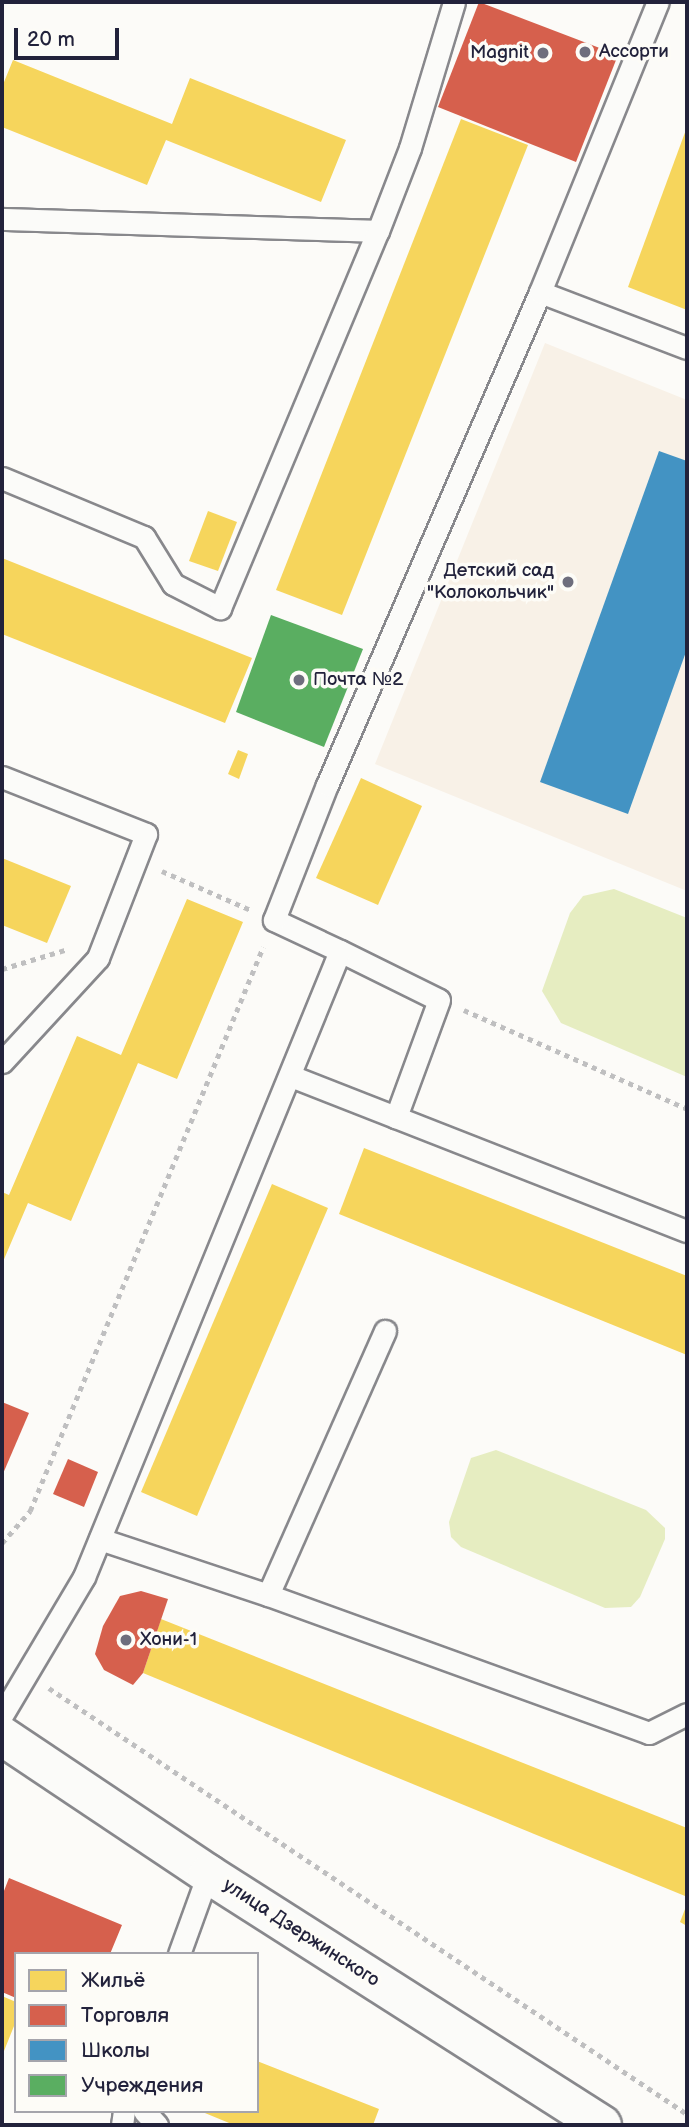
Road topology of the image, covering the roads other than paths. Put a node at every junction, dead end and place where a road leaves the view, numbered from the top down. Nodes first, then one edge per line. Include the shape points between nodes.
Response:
1 (454, 2) edge
2 (658, 2) edge
3 (2, 219) edge
4 (378, 231) junction
5 (540, 292) junction
6 (687, 348) edge
7 (2, 478) edge
8 (2, 776) edge
9 (340, 951) junction
10 (2, 1062) edge
11 (291, 1076) junction
12 (396, 1117) junction
13 (687, 1231) edge
14 (385, 1331) dead end
15 (100, 1539) junction
16 (268, 1595) junction
17 (687, 1714) edge
18 (2, 1715) edge
19 (2, 1737) edge
20 (208, 1874) junction
21 (180, 1952) edge
22 (602, 2125) edge

1 - 4 lane via 410,148
2 - 5 lane
3 - 4 lane
4 - 7 lane via 220,608 173,584 144,537
5 - 6 lane
5 - 9 lane via 327,785 274,920
8 - 10 lane via 146,834 98,958
9 - 11 lane
9 - 12 lane via 439,1000
11 - 12 lane
11 - 15 lane
12 - 13 lane
14 - 16 lane
15 - 16 lane
15 - 18 lane via 84,1577
16 - 17 lane via 649,1733
19 - 20 street, улица Дзержинского
20 - 21 lane
20 - 22 street, улица Дзержинского

